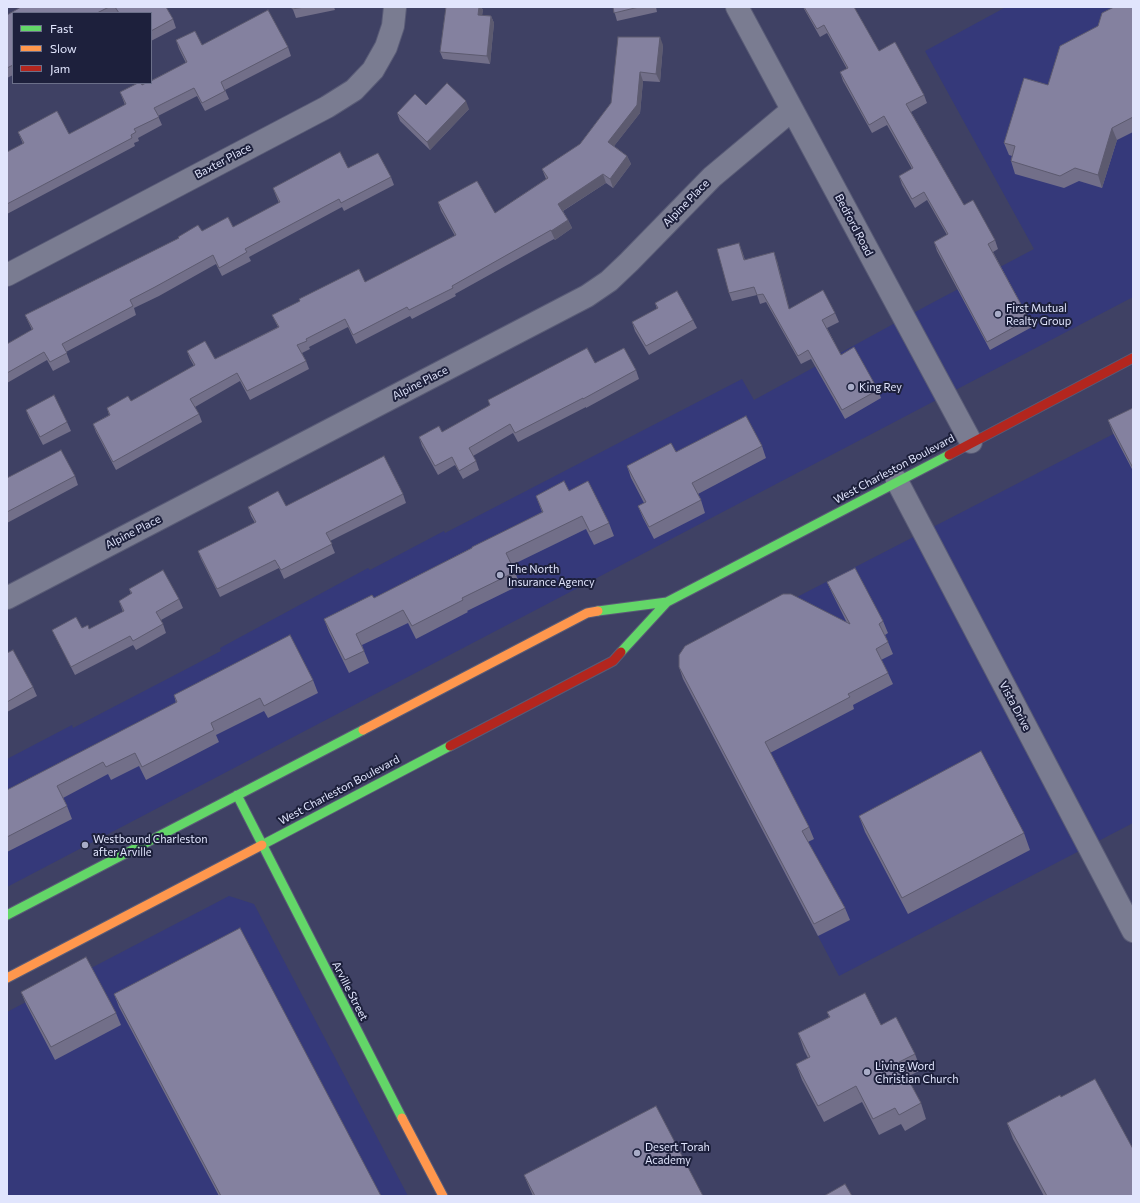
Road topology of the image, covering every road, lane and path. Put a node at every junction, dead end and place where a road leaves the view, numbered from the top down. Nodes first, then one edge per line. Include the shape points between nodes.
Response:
1 (395, 7) edge
2 (737, 7) edge
3 (792, 110) junction
4 (7, 275) edge
5 (1133, 358) edge
6 (971, 442) junction
7 (897, 481) junction
8 (7, 598) edge
9 (667, 602) junction
10 (237, 795) junction
11 (262, 844) junction
12 (7, 915) edge
13 (1133, 931) edge
14 (7, 978) edge
15 (443, 1196) edge

1 - 4 street, Baxter Place via 393,26 386,47 373,70 354,90 327,107
2 - 3 street, Bedford Road
3 - 6 street, Bedford Road
3 - 8 street, Alpine Place via 712,177 630,262 587,296
5 - 6 main road, West Charleston Boulevard
6 - 7 main road, West Charleston Boulevard
7 - 9 main road, West Charleston Boulevard
7 - 13 street, Vista Drive
9 - 10 main road, West Charleston Boulevard via 587,613
9 - 11 main road, West Charleston Boulevard via 613,661
10 - 11 main road, Arville Street
10 - 12 main road, West Charleston Boulevard
11 - 14 main road, West Charleston Boulevard
11 - 15 main road, Arville Street

